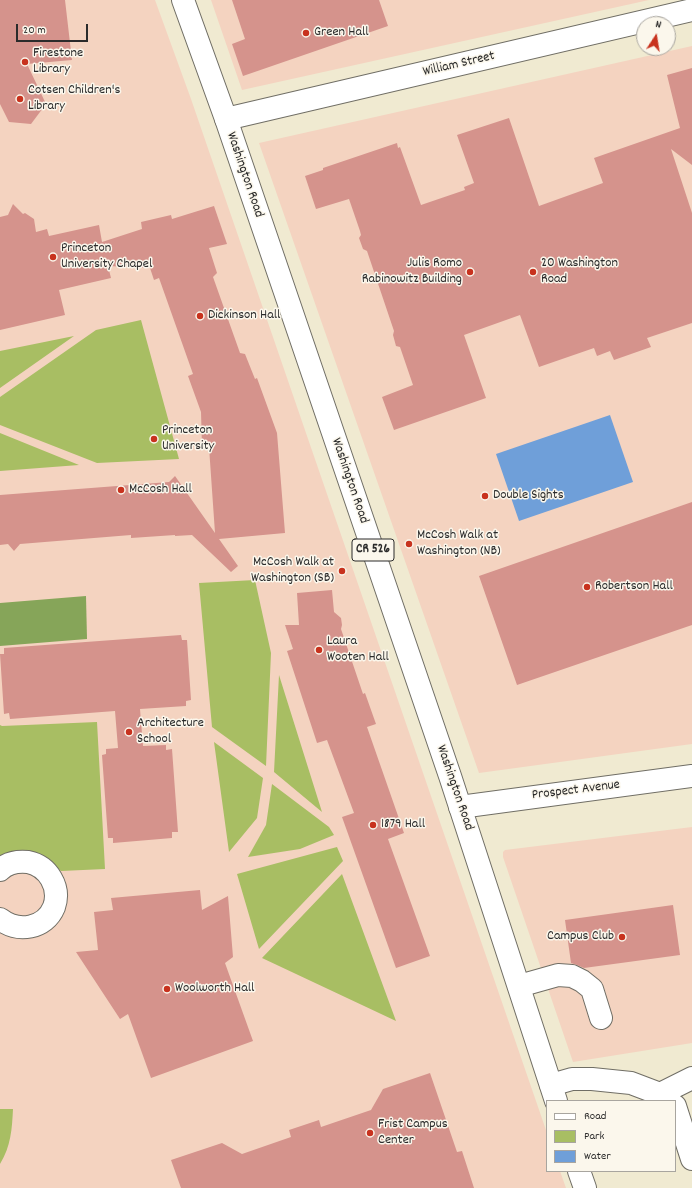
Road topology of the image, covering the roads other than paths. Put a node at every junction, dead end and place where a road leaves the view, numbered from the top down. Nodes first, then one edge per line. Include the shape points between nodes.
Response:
1 (183, 0) edge
2 (692, 10) edge
3 (226, 119) junction
4 (692, 776) edge
5 (460, 807) junction
6 (0, 870) edge
7 (0, 919) edge
8 (519, 986) junction
9 (601, 1018) dead end
10 (692, 1078) edge
11 (554, 1093) edge
12 (668, 1100) edge
13 (676, 1120) edge
14 (692, 1159) edge
15 (579, 1172) edge
16 (585, 1188) edge

1 - 3 main road, Washington Road / CR 526
2 - 3 main road, William Street
3 - 5 main road, Washington Road / CR 526
4 - 5 main road, Prospect Avenue
5 - 8 main road, Washington Road / CR 526
6 - 7 main road via 11,863 34,863 51,877 56,898 54,907 48,915 33,926 14,927
8 - 9 main road via 558,976 572,976 592,989
8 - 11 main road, Washington Road / CR 526
10 - 12 main road
11 - 12 main road via 572,1079 592,1079 631,1083
13 - 14 main road
15 - 16 main road

